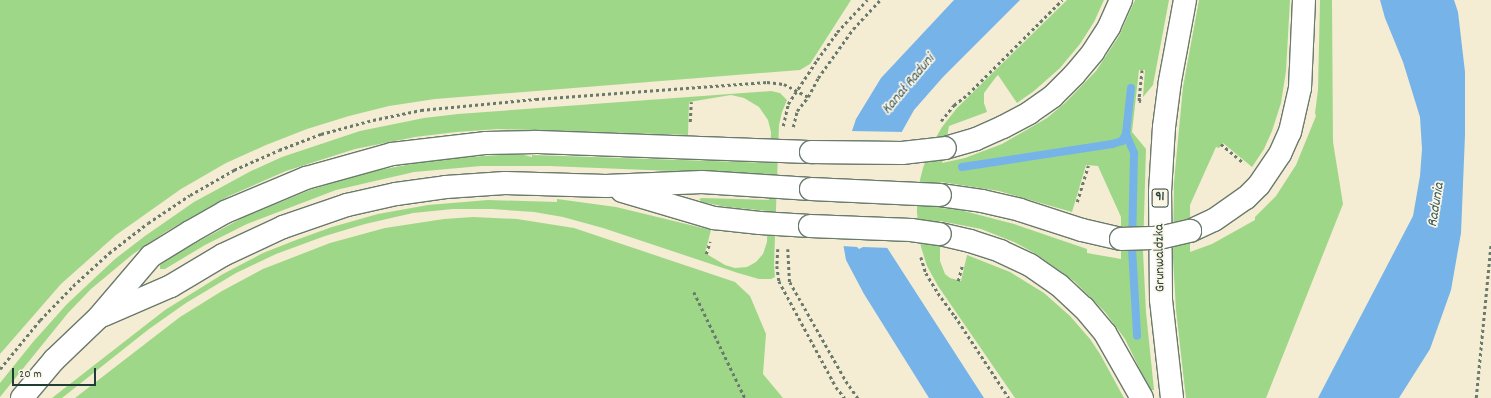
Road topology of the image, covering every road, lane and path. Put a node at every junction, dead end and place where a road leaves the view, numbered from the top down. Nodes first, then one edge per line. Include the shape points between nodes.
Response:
1 (866, 0) edge
2 (880, 0) edge
3 (1121, 0) edge
4 (1185, 0) edge
5 (1304, 0) edge
6 (691, 102) dead end
7 (690, 124) dead end
8 (783, 130) dead end
9 (792, 130) dead end
10 (1222, 144) dead end
11 (1246, 164) dead end
12 (1088, 166) dead end
13 (606, 186) junction
14 (1075, 207) dead end
15 (1491, 243) edge
16 (778, 244) dead end
17 (788, 245) dead end
18 (962, 266) dead end
19 (958, 281) dead end
20 (694, 292) dead end
21 (99, 317) junction
22 (22, 398) edge
23 (745, 398) edge
24 (845, 398) edge
25 (858, 398) edge
26 (1142, 398) edge
27 (1172, 398) edge
28 (1476, 398) edge

1 - 8 path via 837,32 788,104 783,119
2 - 9 path via 853,29 818,78 797,111
3 - 21 main road, bridge via 1110,27 1093,52 1053,96 1003,128 976,139 945,148 902,153 536,142 486,143 392,154 306,178 225,212 152,256
4 - 27 main road, Grunwaldzka / 91 via 1164,126 1160,192 1161,292
5 - 13 main road, bridge via 1300,88 1290,132 1280,154 1259,185 1246,198 1214,220 1190,231 1159,238 1122,239 1082,230 1020,210 940,195 702,182
6 - 7 path
10 - 11 path
12 - 14 path
13 - 21 main road via 474,184 412,191 352,204 299,221 253,240 171,286
13 - 26 main road, bridge via 714,218 760,223 911,230 970,241 1000,251 1030,265 1059,285 1084,308 1105,333
15 - 28 path
16 - 24 path via 779,281 836,387
17 - 25 path via 790,282 846,382
18 - 19 path
20 - 23 path
21 - 22 main road via 54,360

